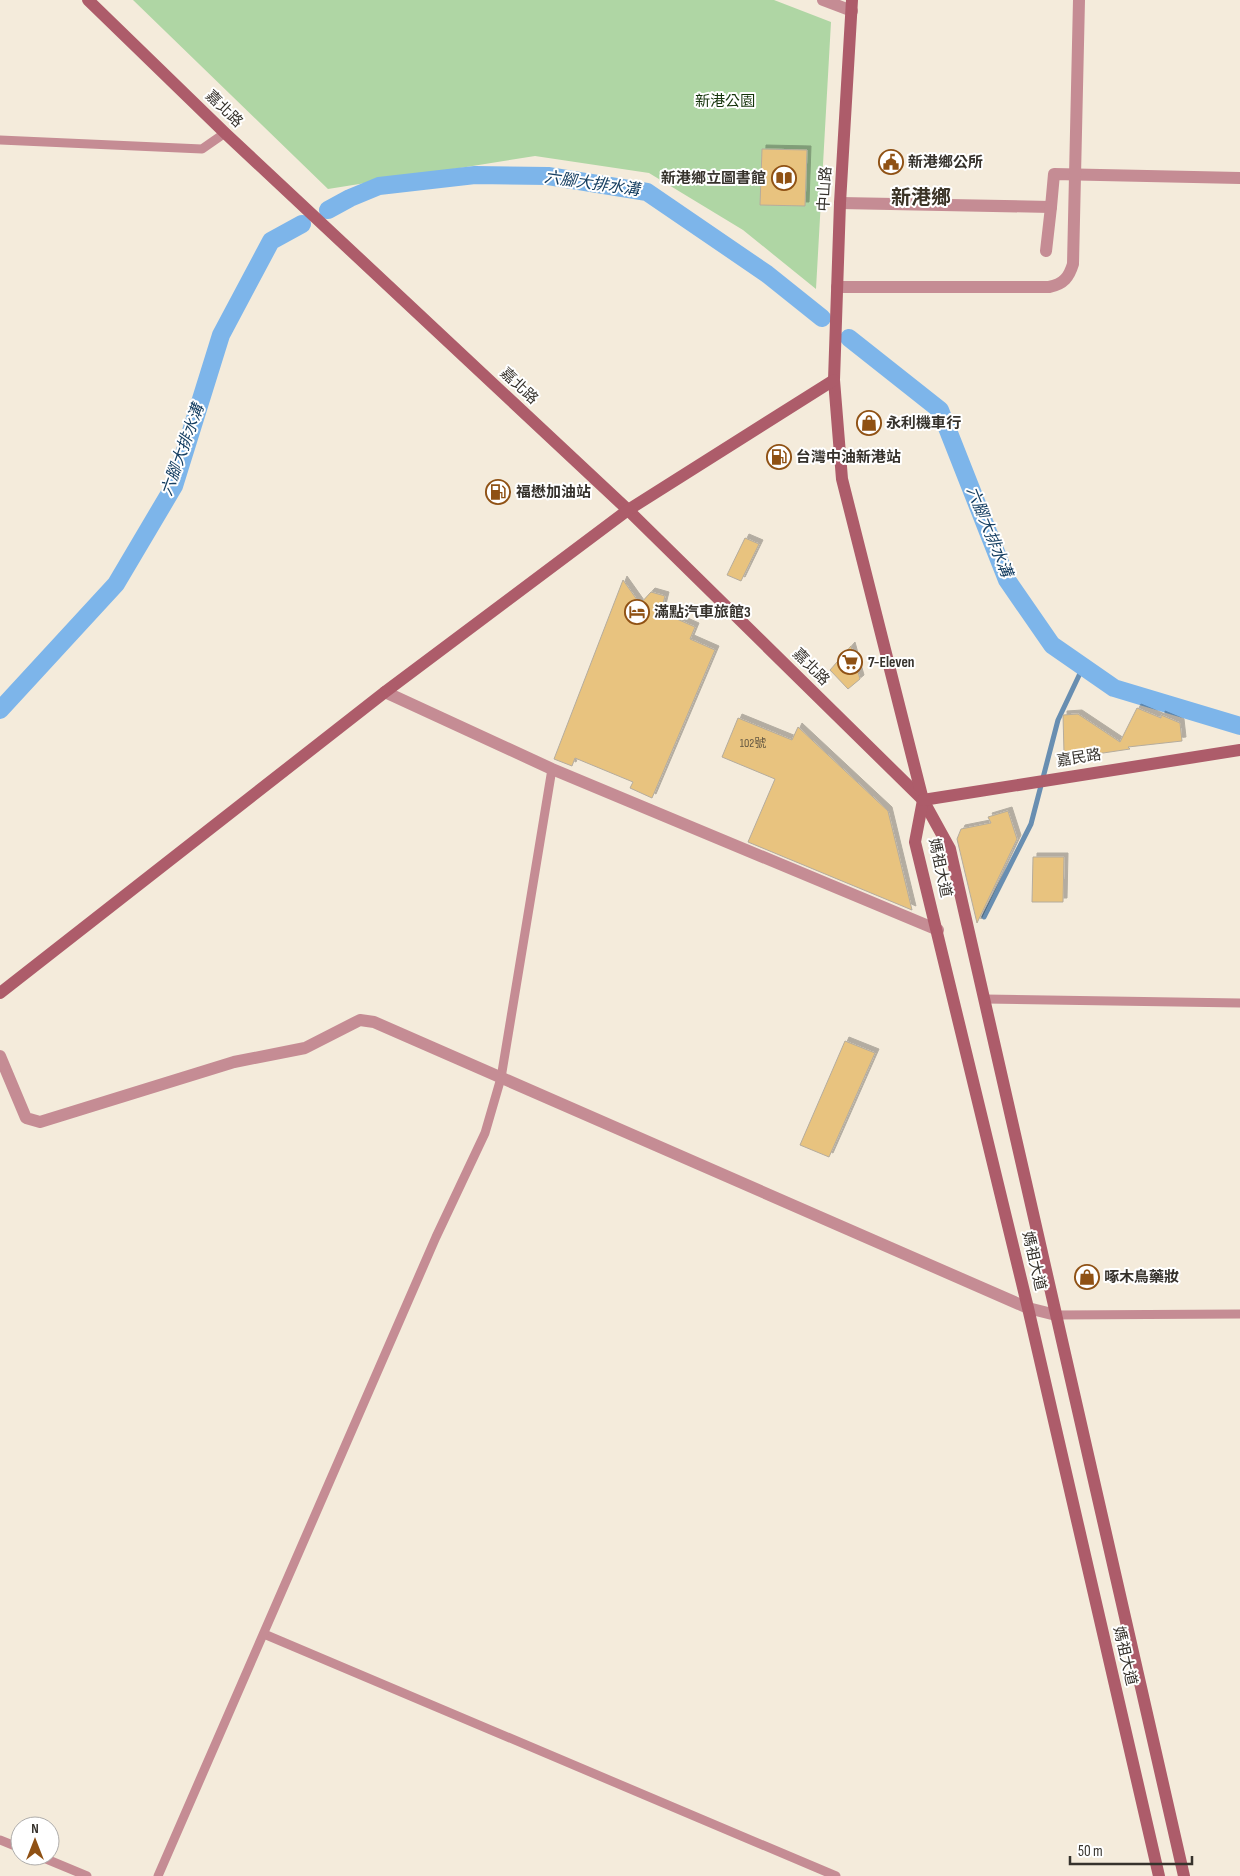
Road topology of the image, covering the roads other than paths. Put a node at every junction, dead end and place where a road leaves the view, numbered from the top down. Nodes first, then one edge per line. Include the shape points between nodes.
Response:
1 (88, 0) edge
2 (822, 0) edge
3 (1079, 0) edge
4 (852, 5) edge
5 (225, 133) junction
6 (0, 140) edge
7 (1075, 174) junction
8 (1240, 178) edge
9 (840, 203) junction
10 (1051, 207) junction
11 (1046, 251) dead end
12 (837, 287) junction
13 (834, 380) junction
14 (628, 510) junction
15 (385, 692) junction
16 (1240, 750) edge
17 (552, 769) junction
18 (923, 800) junction
19 (938, 930) junction
20 (0, 993) edge
21 (985, 999) junction
22 (1240, 1003) edge
23 (0, 1056) edge
24 (501, 1078) junction
25 (1028, 1308) junction
26 (1240, 1314) edge
27 (1056, 1315) junction
28 (264, 1634) junction
29 (60, 1865) edge
30 (87, 1876) edge
31 (158, 1876) edge
32 (836, 1876) edge
33 (1159, 1876) edge
34 (1184, 1876) edge

1 - 5 main road, 嘉北路
2 - 4 street
3 - 7 street
4 - 9 main road, 中山路
5 - 6 lane via 202,149
5 - 14 main road, 嘉北路
7 - 8 street
7 - 10 street via 1054,174
7 - 12 street via 1073,264 1060,284 1049,287
9 - 10 street
9 - 12 main road, 中山路
10 - 11 street
12 - 13 main road, 中山路
13 - 14 main road
13 - 18 main road, 中山路 via 842,479
14 - 15 main road
14 - 18 main road, 嘉北路
15 - 17 street
15 - 20 main road
16 - 18 main road, 嘉民路
17 - 19 street
17 - 24 lane
18 - 19 main road, 媽祖大道 via 915,842
18 - 21 main road, 媽祖大道 via 950,849
19 - 25 main road, 媽祖大道
21 - 22 lane
21 - 27 main road, 媽祖大道
23 - 24 street via 26,1118 40,1122 234,1062 305,1048 360,1020 374,1022
24 - 25 street
24 - 28 lane via 485,1133 436,1237
25 - 27 street
25 - 33 main road, 媽祖大道
26 - 27 lane
27 - 34 main road, 媽祖大道
28 - 31 lane
28 - 32 lane
29 - 30 lane

